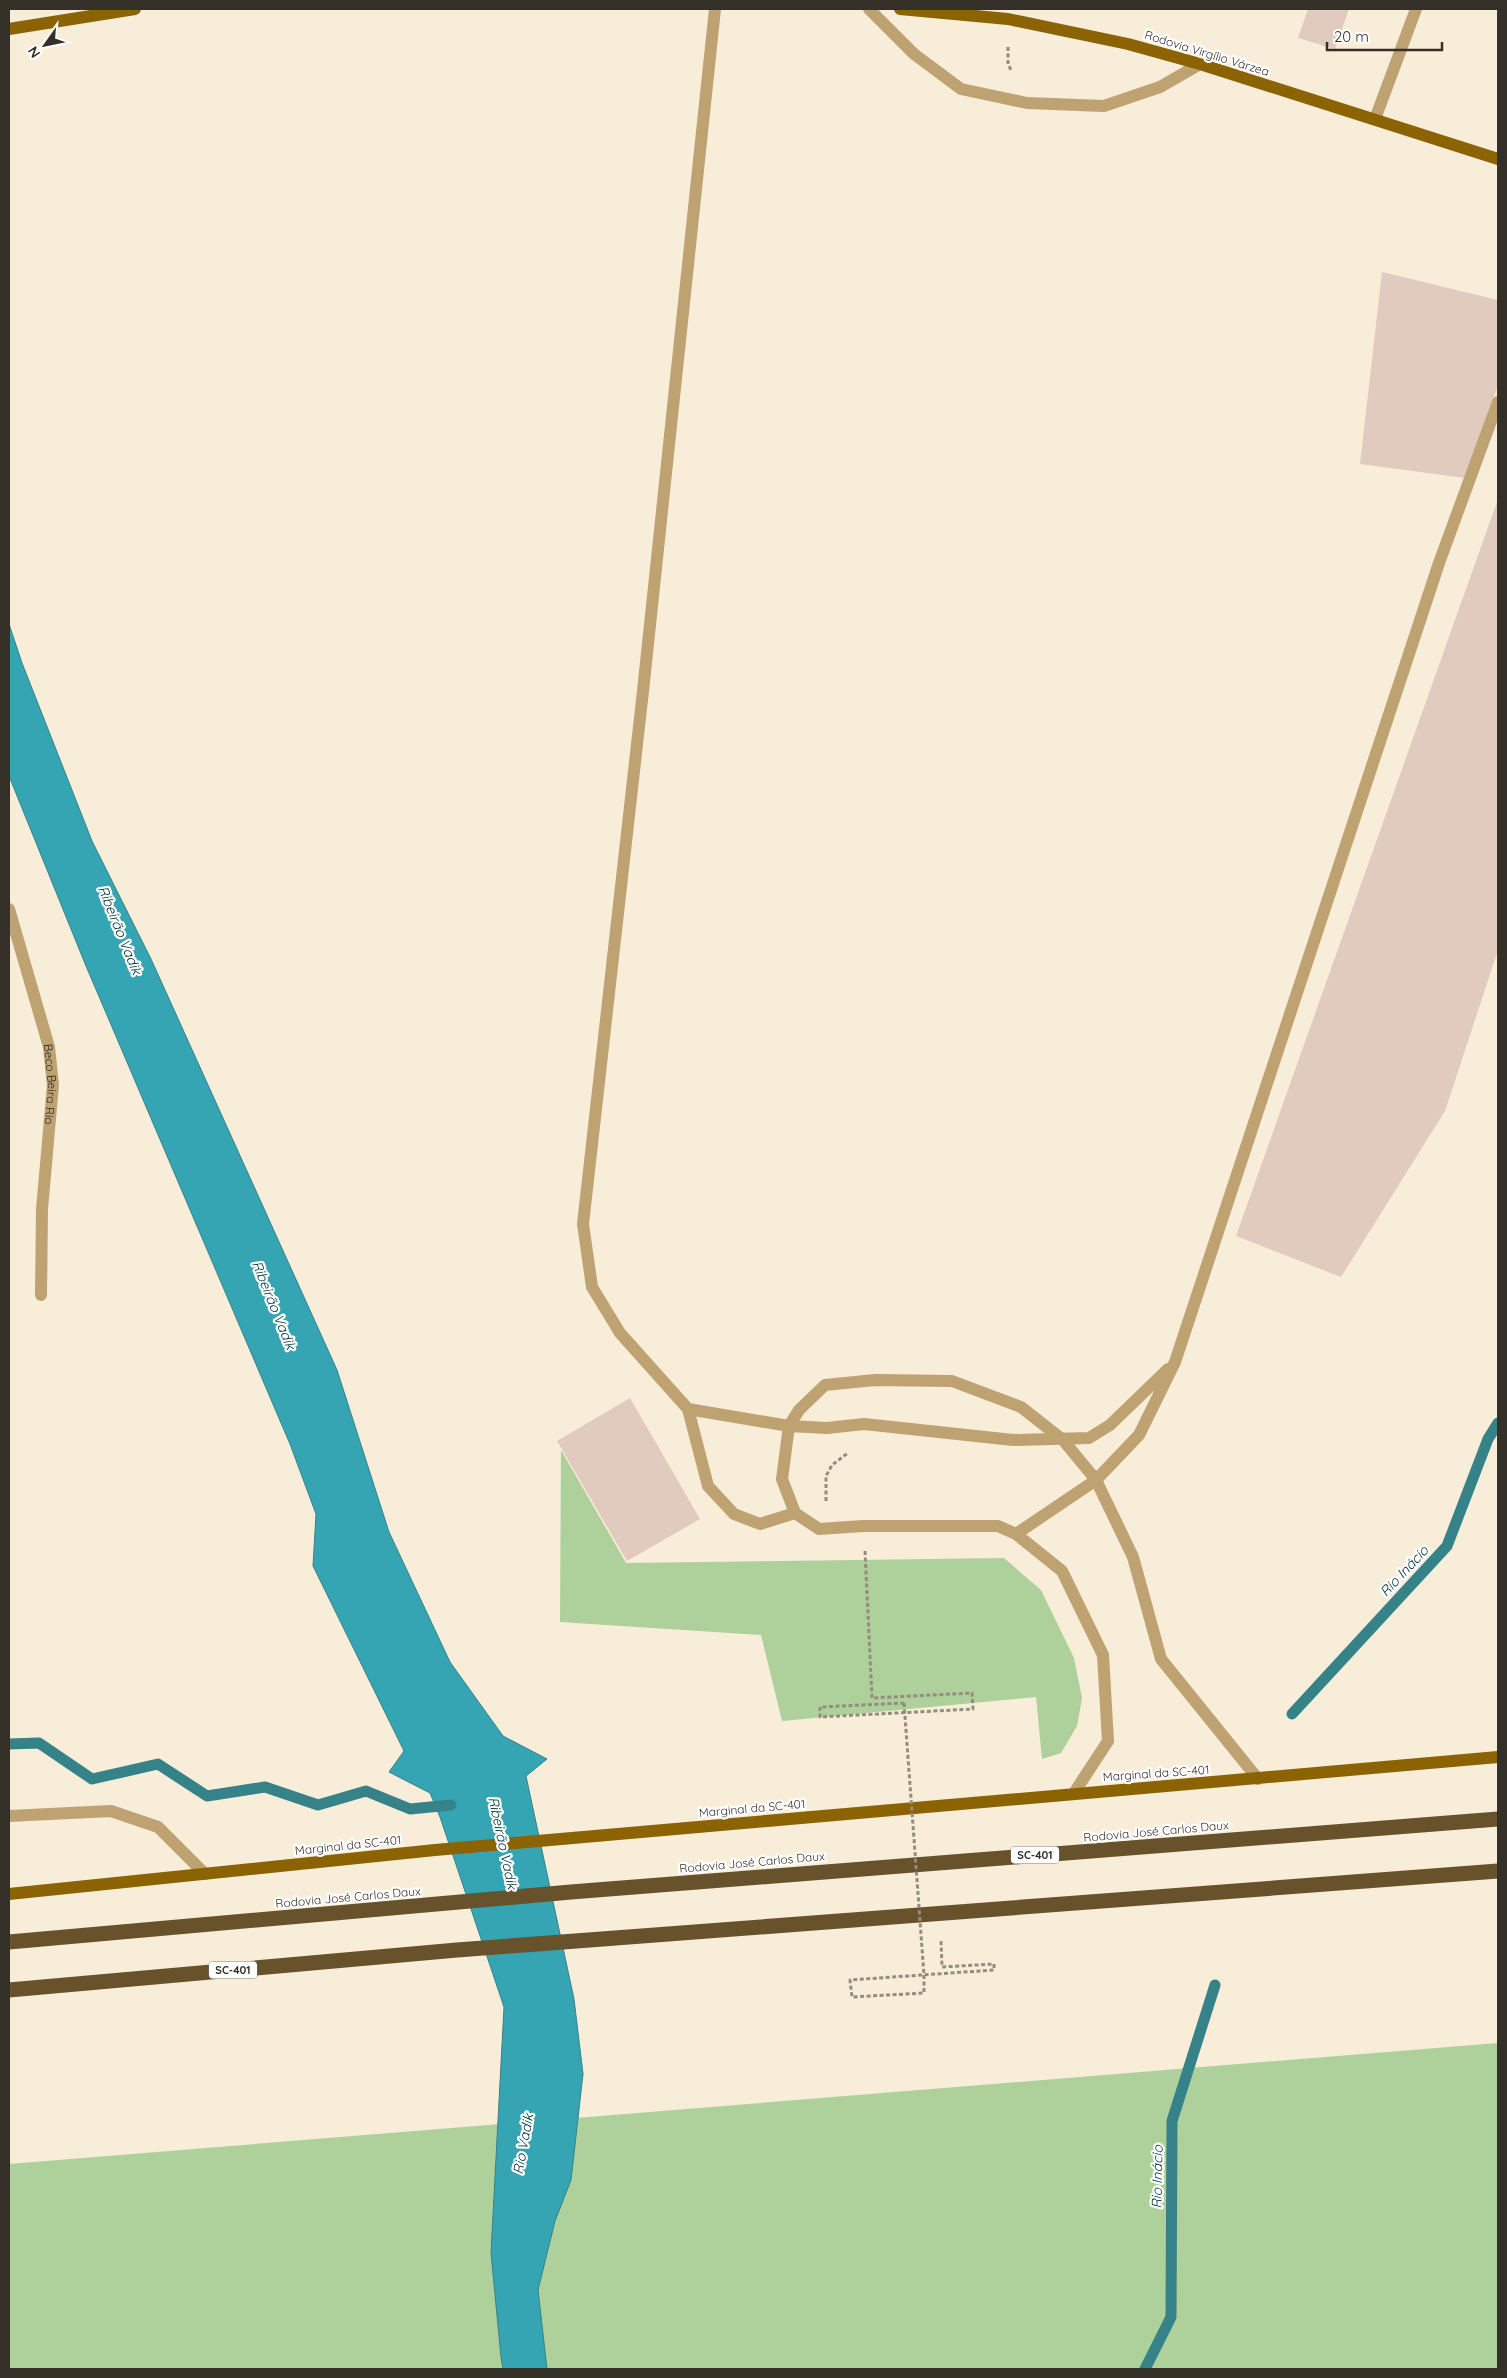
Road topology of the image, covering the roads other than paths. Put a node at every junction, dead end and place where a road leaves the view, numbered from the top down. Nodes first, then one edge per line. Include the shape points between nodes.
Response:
1 (128, 9) edge
2 (715, 9) edge
3 (869, 9) edge
4 (900, 9) edge
5 (1416, 9) edge
6 (9, 29) edge
7 (1200, 64) junction
8 (1375, 120) junction
9 (1498, 159) edge
10 (1498, 402) edge
11 (9, 909) edge
12 (41, 1295) dead end
13 (1175, 1362) junction
14 (688, 1409) junction
15 (789, 1426) junction
16 (1063, 1440) junction
17 (1096, 1480) junction
18 (795, 1513) junction
19 (1016, 1534) junction
20 (1498, 1756) edge
21 (1258, 1778) junction
22 (1074, 1793) junction
23 (9, 1816) edge
24 (1498, 1818) edge
25 (1498, 1871) edge
26 (205, 1874) junction
27 (9, 1894) edge
28 (9, 1942) edge
29 (9, 1990) edge

1 - 6 main road
2 - 14 street via 644,690 583,1224 592,1287 620,1333
3 - 7 street via 914,54 961,89 1027,103 1104,106 1160,87
4 - 7 main road, Rodovia Virgílio Várzea via 1008,19 1074,31
5 - 8 street
7 - 8 main road, Rodovia Virgílio Várzea
8 - 9 main road, Rodovia Virgílio Várzea
10 - 13 street via 1439,564
11 - 12 street, Beco Beira Rio via 49,1047 52,1085 42,1209
13 - 16 street via 1110,1425 1089,1438
13 - 17 street via 1139,1435
14 - 15 street
14 - 18 street via 708,1486 734,1514 760,1524
15 - 16 street via 827,1428 864,1424 1013,1440
15 - 16 street via 799,1410 825,1385 875,1380 952,1381 1021,1408
15 - 18 street via 782,1478
16 - 17 street
17 - 19 street
17 - 21 street via 1132,1557 1161,1659
18 - 19 street via 819,1530 863,1526 998,1526
19 - 22 street via 1062,1571 1103,1655 1108,1741
20 - 21 main road, Marginal da SC-401
21 - 22 main road, Marginal da SC-401
22 - 26 main road, Marginal da SC-401 via 435,1850
23 - 26 street via 111,1811 158,1827
24 - 28 highway, Rodovia José Carlos Daux / SC-401 via 571,1892
25 - 29 highway, SC-401 via 457,1950
26 - 27 main road, Marginal da SC-401

